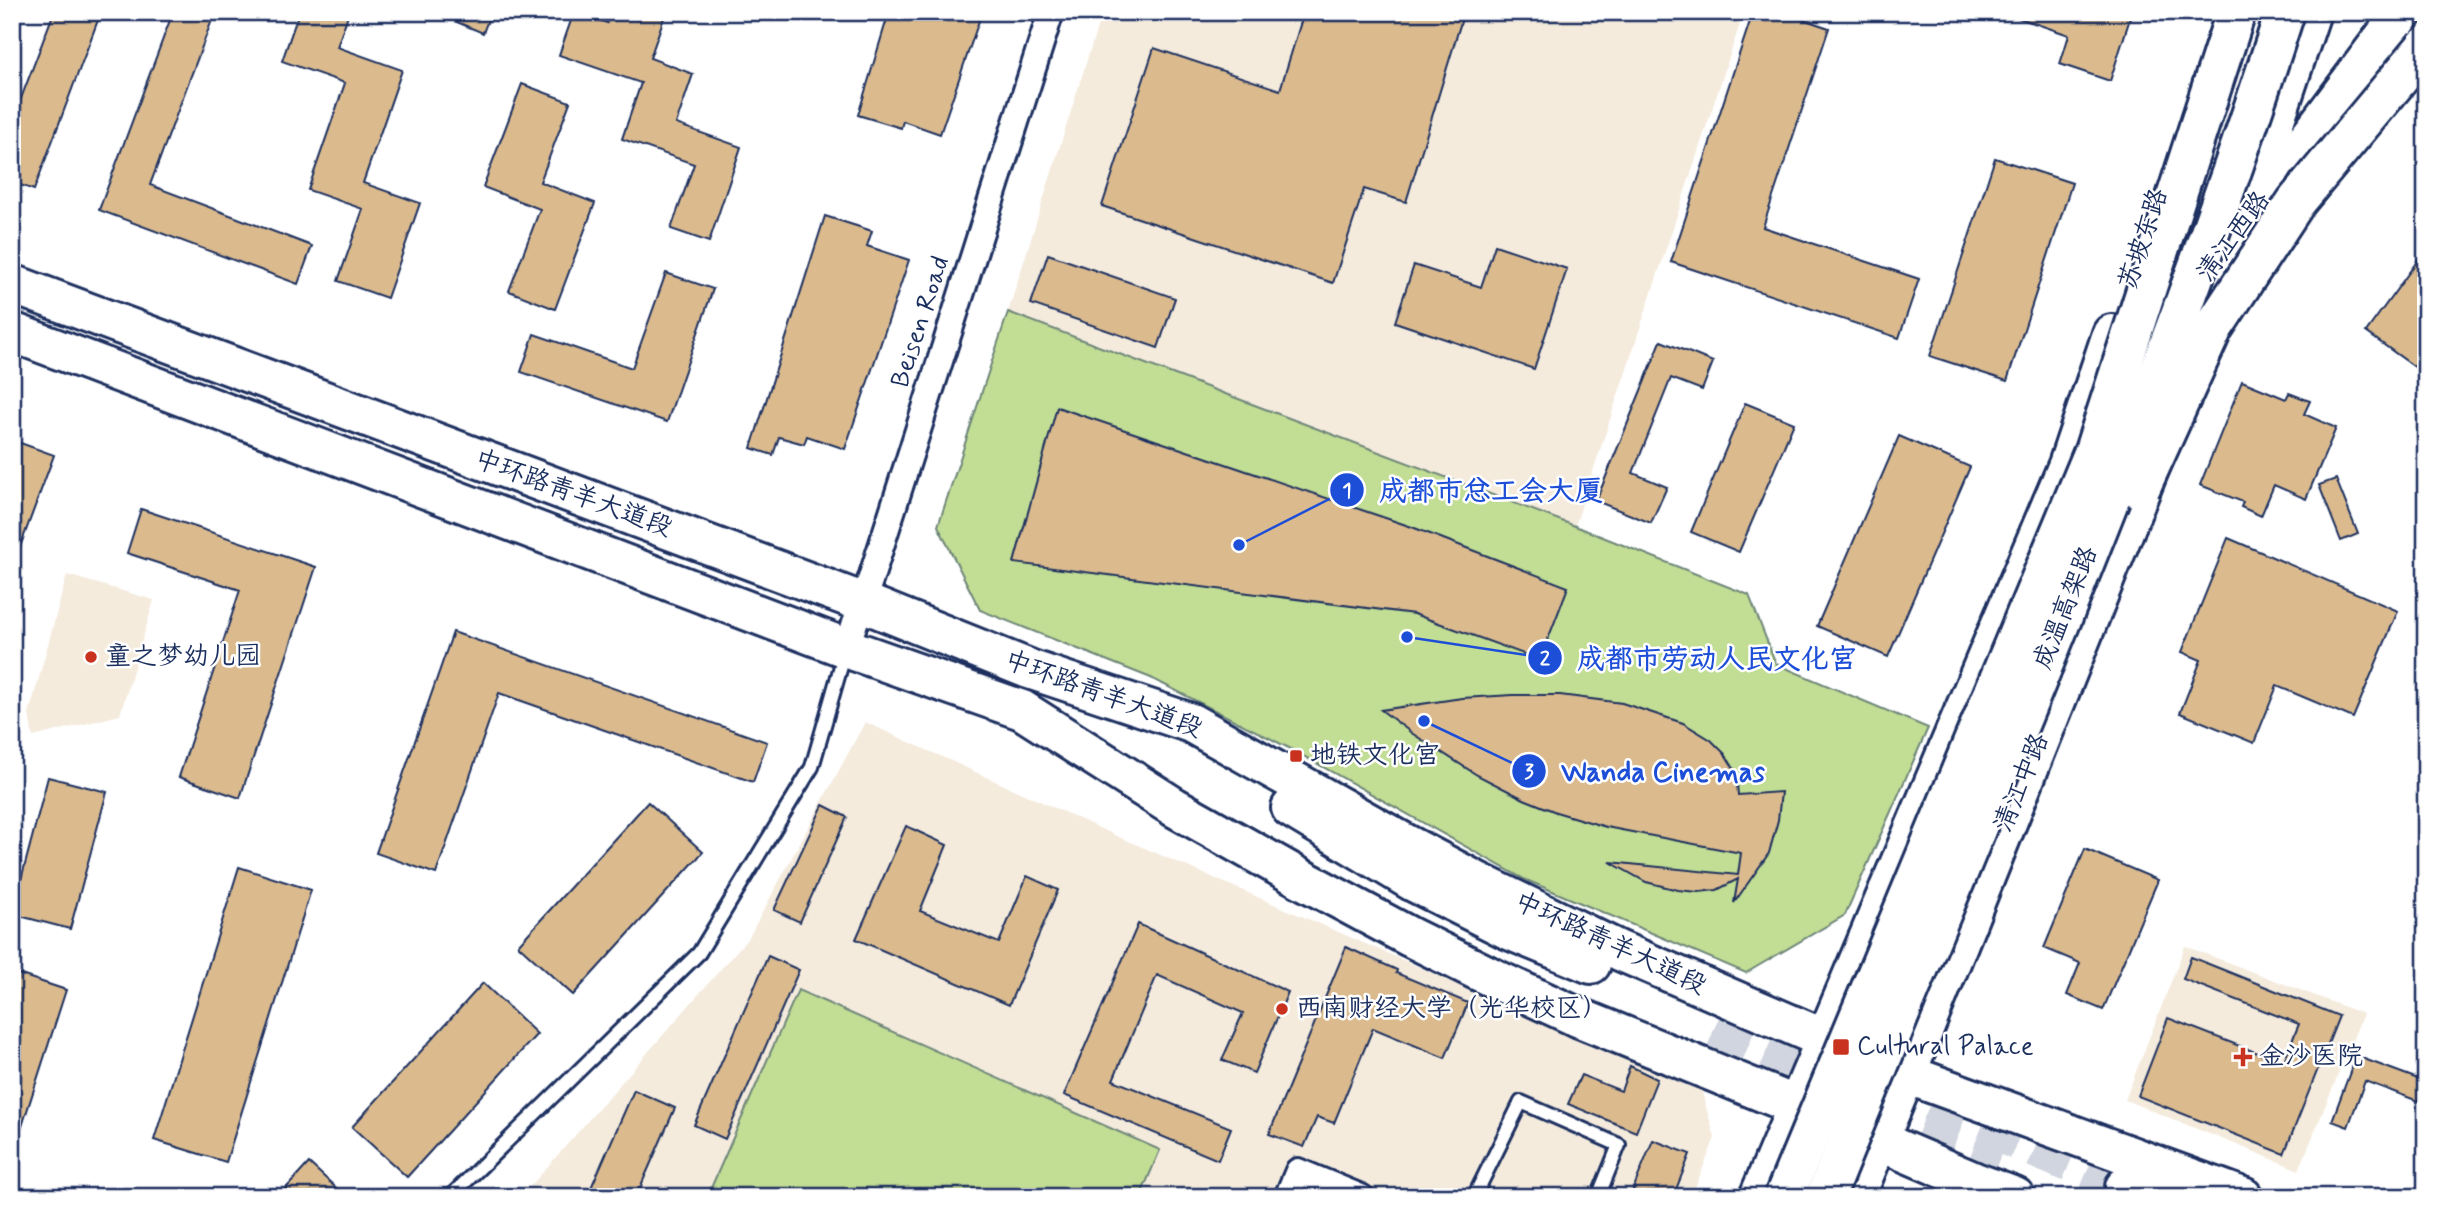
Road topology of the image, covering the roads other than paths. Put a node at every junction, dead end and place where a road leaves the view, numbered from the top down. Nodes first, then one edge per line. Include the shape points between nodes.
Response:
1 (1051, 12) edge
2 (2216, 12) edge
3 (2236, 12) edge
4 (2285, 12) edge
5 (2311, 12) edge
6 (2403, 12) edge
7 (2426, 28) edge
8 (2426, 46) edge
9 (2240, 230) junction
10 (12, 284) edge
11 (12, 332) edge
12 (2190, 369) junction
13 (2068, 464) junction
14 (863, 602) junction
15 (846, 648) junction
16 (1029, 669) junction
17 (2029, 697) junction
18 (1022, 710) junction
19 (1826, 1038) junction
20 (1906, 1074) junction
21 (1797, 1106) junction
22 (1878, 1141) junction
23 (450, 1197) edge
24 (1287, 1197) edge
25 (1361, 1197) edge
26 (1474, 1197) edge
27 (1598, 1197) edge
28 (1759, 1197) edge
29 (1784, 1197) edge
30 (1825, 1197) edge
31 (1855, 1197) edge
32 (2015, 1197) edge
33 (2244, 1197) edge

1 - 14 street, Beisen Road
2 - 13 main road, 苏坡东路 via 2149,228
3 - 29 main road, 成温高架路, bridge via 2094,450
4 - 17 main road, 成温高架路, bridge via 2245,138 2116,485
5 - 9 main road
6 - 9 main road, 清江西路
7 - 12 main road, 清江西路 via 2304,183
8 - 17 main road, bridge via 2296,202 2213,328 2108,564
9 - 12 main road
9 - 13 main road, 清江西路
10 - 14 main road, 中环路青羊大道段
11 - 15 main road, 中环路青羊大道段
12 - 20 main road, 清江中路
13 - 19 main road
14 - 15 street, Beisen Road
14 - 16 main road, 中环路青羊大道段
15 - 18 main road, 中环路青羊大道段
15 - 23 lane via 812,767 699,953
16 - 18 main road via 1071,687 1412,881 1509,930 1613,974 1714,1029 1502,958 1370,892 1139,762
16 - 19 main road, 中环路青羊大道段 via 1191,723 1476,881 1620,951
17 - 30 main road, 成温高架路, bridge
18 - 21 main road, 中环路青羊大道段 via 1174,807 1410,937 1574,1016
19 - 20 main road, 中环路青羊大道段
19 - 21 main road
20 - 22 main road, 清江中路
20 - 33 main road, 中环路青羊大道段
21 - 22 main road, 中环路青羊大道段
21 - 28 main road
22 - 31 main road, 清江中路
22 - 32 main road, 中环路青羊大道段
24 - 25 street via 1298,1171
26 - 27 lane via 1521,1102 1619,1145

